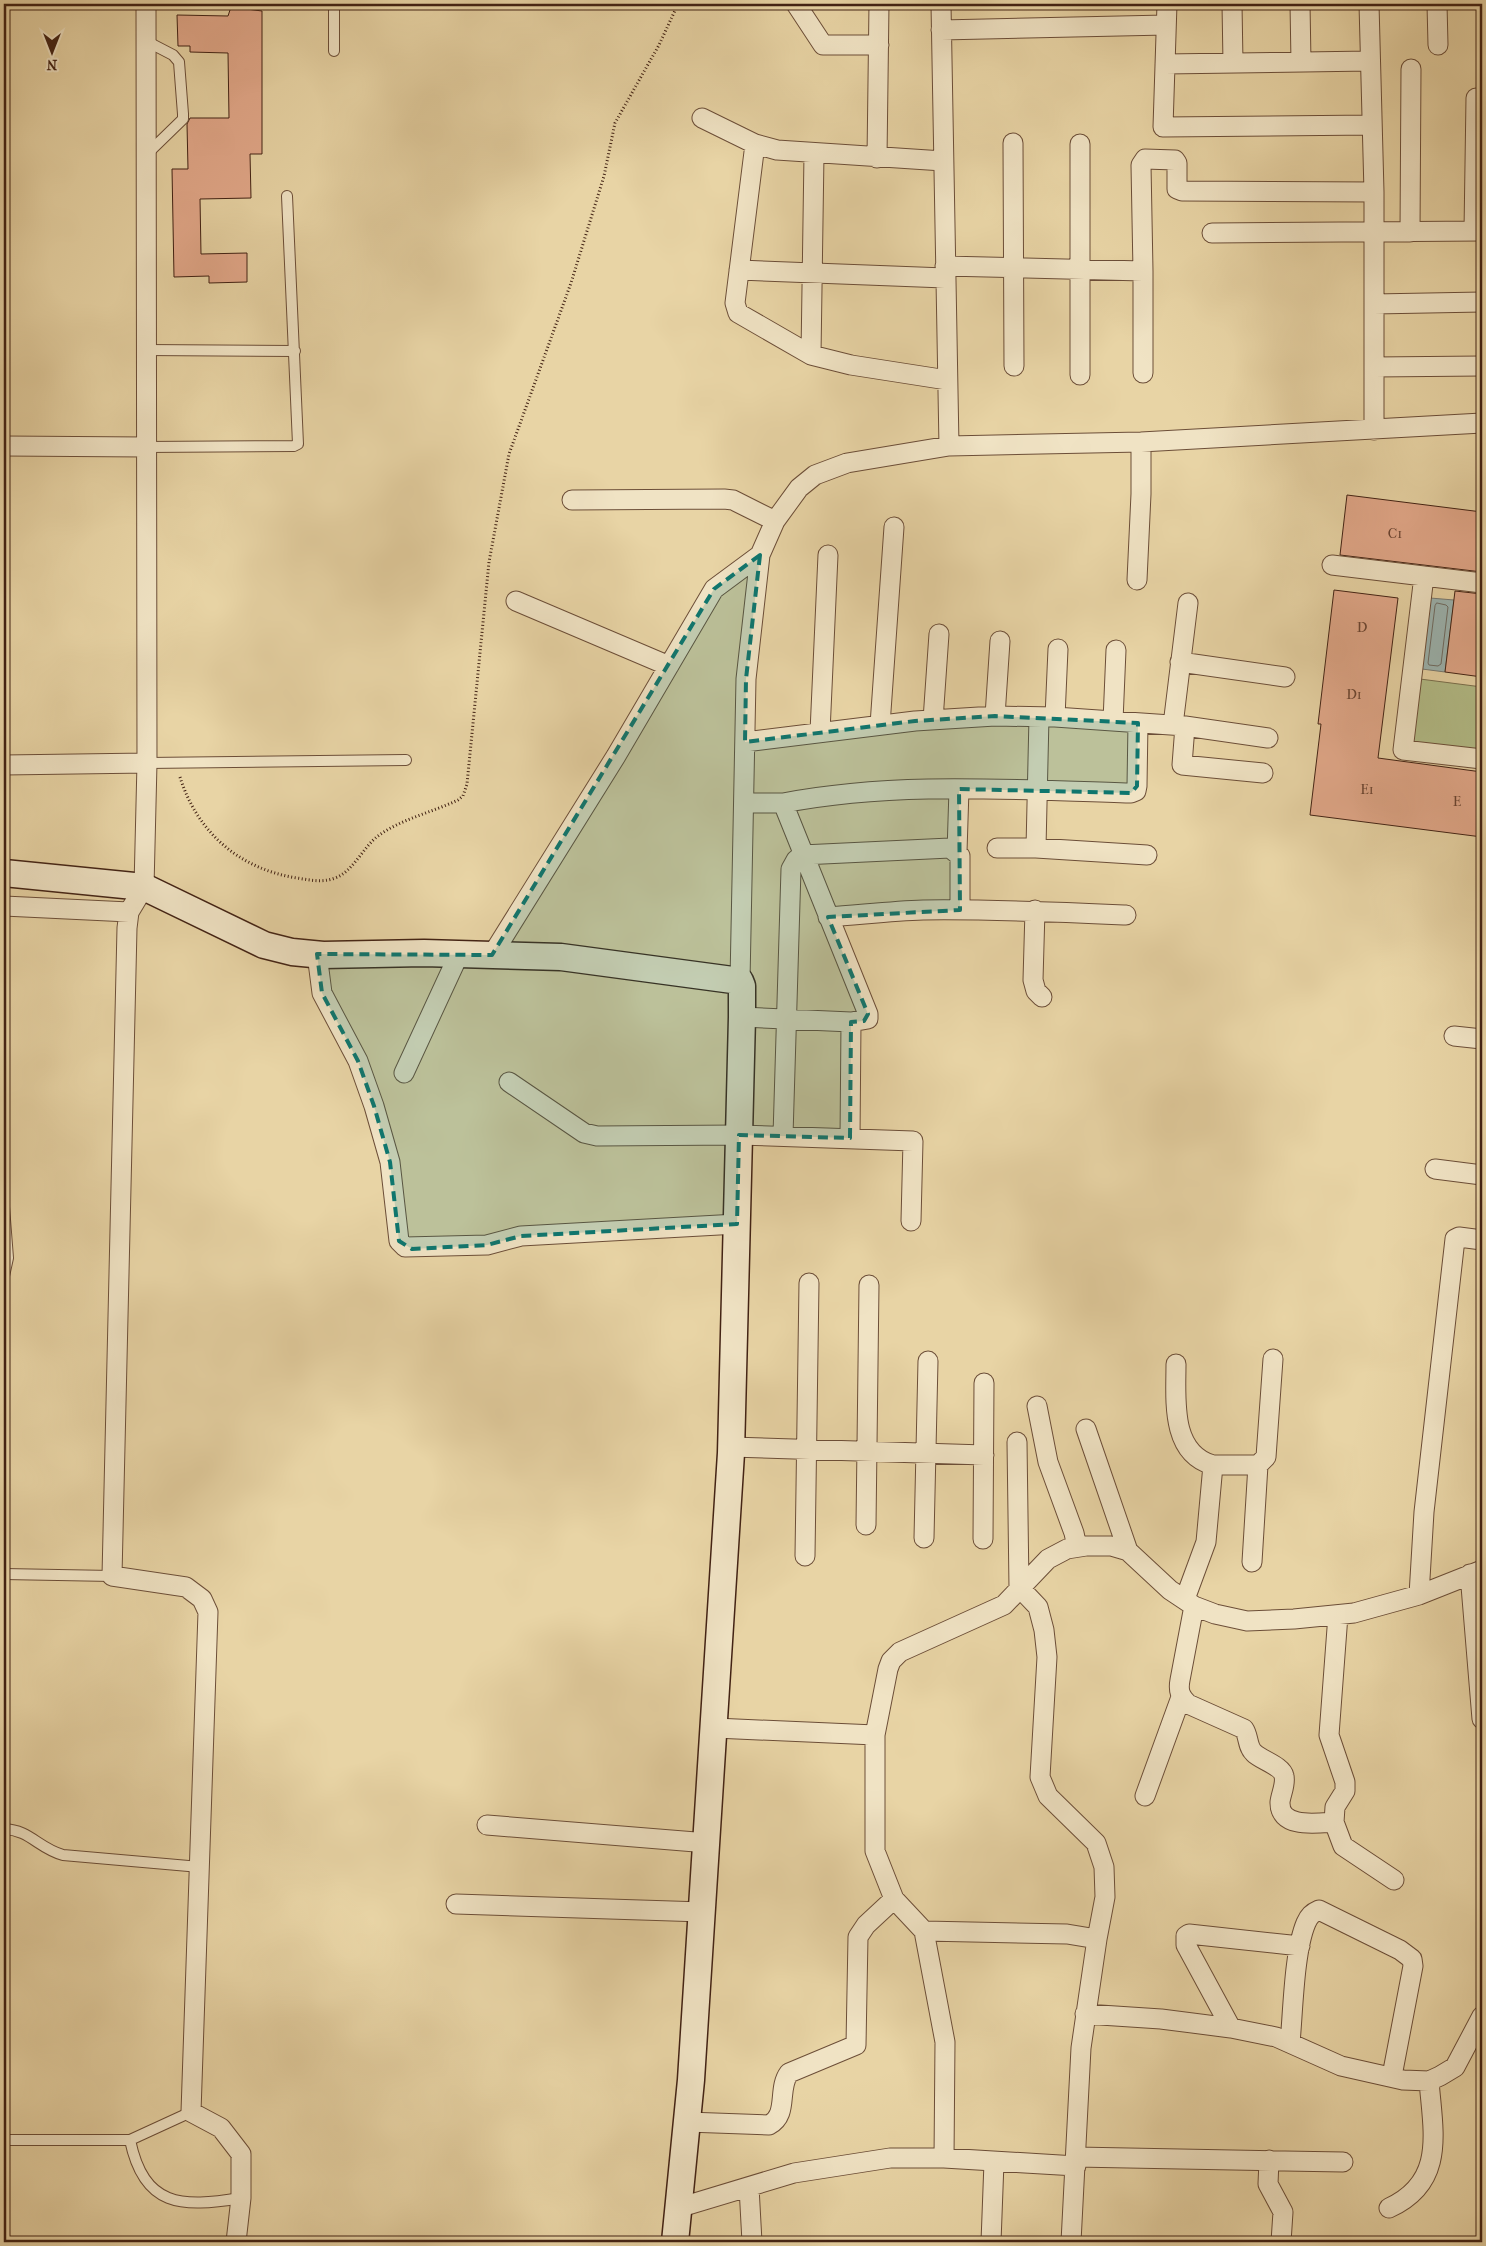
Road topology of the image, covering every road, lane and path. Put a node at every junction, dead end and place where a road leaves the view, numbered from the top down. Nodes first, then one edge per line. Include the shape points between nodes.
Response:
1 (146, 4) edge
2 (334, 4) edge
3 (678, 4) edge
4 (796, 4) edge
5 (879, 4) edge
6 (941, 4) edge
7 (1167, 4) edge
8 (1232, 4) edge
9 (1300, 4) edge
10 (1369, 4) edge
11 (1437, 4) edge
12 (1166, 25) junction
13 (941, 30) junction
14 (146, 41) junction
15 (879, 45) junction
16 (1438, 45) dead end
17 (334, 51) dead end
18 (1370, 61) junction
19 (1301, 62) junction
20 (1233, 63) junction
21 (1165, 64) junction
22 (1411, 69) dead end
23 (1476, 98) dead end
24 (702, 118) dead end
25 (1372, 125) junction
26 (1013, 143) dead end
27 (756, 144) junction
28 (1080, 144) dead end
29 (146, 154) junction
30 (814, 154) junction
31 (877, 158) junction
32 (943, 161) junction
33 (1374, 192) junction
34 (287, 196) dead end
35 (1478, 231) edge
36 (1374, 232) junction
37 (1410, 232) junction
38 (1212, 233) dead end
39 (1014, 268) junction
40 (739, 270) junction
41 (1080, 270) junction
42 (1143, 271) junction
43 (945, 272) junction
44 (812, 273) junction
45 (1482, 302) edge
46 (1374, 304) junction
47 (145, 350) junction
48 (295, 351) junction
49 (811, 355) junction
50 (1014, 366) dead end
51 (1482, 366) edge
52 (1374, 367) junction
53 (1143, 373) dead end
54 (1080, 375) dead end
55 (947, 380) junction
56 (1482, 423) edge
57 (1374, 430) junction
58 (1141, 442) junction
59 (4, 446) edge
60 (949, 446) junction
61 (145, 447) junction
62 (572, 500) dead end
63 (775, 521) junction
64 (894, 527) dead end
65 (760, 555) junction
66 (828, 555) dead end
67 (1332, 565) dead end
68 (1424, 576) junction
69 (1137, 580) dead end
70 (1482, 583) edge
71 (516, 601) dead end
72 (1188, 603) dead end
73 (939, 634) dead end
74 (1000, 641) dead end
75 (1058, 649) dead end
76 (1116, 650) dead end
77 (1180, 662) junction
78 (669, 666) junction
79 (1285, 677) dead end
80 (995, 716) junction
81 (1047, 717) junction
82 (933, 720) junction
83 (1113, 722) junction
84 (1138, 723) junction
85 (880, 725) junction
86 (1179, 726) junction
87 (820, 732) junction
88 (1268, 738) dead end
89 (745, 742) junction
90 (1482, 759) edge
91 (406, 760) dead end
92 (147, 763) junction
93 (175, 763) junction
94 (4, 765) edge
95 (1264, 773) dead end
96 (959, 789) junction
97 (1037, 790) junction
98 (745, 803) junction
99 (783, 803) junction
100 (997, 848) dead end
101 (1036, 848) junction
102 (957, 852) junction
103 (802, 855) junction
104 (1147, 855) dead end
105 (4, 873) edge
106 (144, 888) junction
107 (4, 906) edge
108 (960, 910) junction
109 (1035, 910) junction
110 (129, 912) junction
111 (1126, 915) dead end
112 (828, 917) junction
113 (318, 954) junction
114 (459, 954) junction
115 (492, 955) junction
116 (740, 981) junction
117 (1042, 997) dead end
118 (742, 1017) junction
119 (785, 1019) junction
120 (851, 1022) junction
121 (1454, 1036) dead end
122 (1482, 1039) edge
123 (404, 1073) dead end
124 (509, 1082) dead end
125 (739, 1135) junction
126 (783, 1136) junction
127 (850, 1138) junction
128 (1435, 1169) dead end
129 (1482, 1175) edge
130 (4, 1207) edge
131 (911, 1221) dead end
132 (737, 1224) junction
133 (1482, 1240) edge
134 (4, 1276) edge
135 (809, 1283) dead end
136 (869, 1285) dead end
137 (1273, 1359) dead end
138 (928, 1361) dead end
139 (1176, 1364) dead end
140 (984, 1383) dead end
141 (1037, 1406) dead end
142 (1086, 1429) dead end
143 (1017, 1442) dead end
144 (731, 1447) junction
145 (807, 1450) junction
146 (867, 1452) junction
147 (925, 1453) junction
148 (984, 1455) junction
149 (1213, 1465) junction
150 (1258, 1465) junction
151 (866, 1525) dead end
152 (924, 1538) dead end
153 (983, 1539) dead end
154 (1077, 1548) junction
155 (1128, 1552) junction
156 (805, 1556) dead end
157 (1252, 1562) dead end
158 (1476, 1572) edge
159 (4, 1574) edge
160 (112, 1576) junction
161 (1019, 1587) junction
162 (1420, 1595) junction
163 (1190, 1602) junction
164 (1338, 1615) junction
165 (1181, 1697) junction
166 (1482, 1719) edge
167 (714, 1728) junction
168 (875, 1735) junction
169 (1145, 1796) dead end
170 (1334, 1822) junction
171 (487, 1825) dead end
172 (4, 1829) edge
173 (708, 1843) junction
174 (200, 1867) junction
175 (1394, 1880) dead end
176 (894, 1899) junction
177 (456, 1904) dead end
178 (703, 1912) junction
179 (924, 1931) junction
180 (1097, 1939) junction
181 (1300, 1946) junction
182 (1085, 2014) junction
183 (1482, 2016) edge
184 (1232, 2028) junction
185 (1290, 2043) junction
186 (1392, 2076) junction
187 (1429, 2081) junction
188 (192, 2112) junction
189 (687, 2122) junction
190 (4, 2140) edge
191 (130, 2140) junction
192 (944, 2158) junction
193 (1269, 2160) junction
194 (1076, 2161) junction
195 (994, 2162) junction
196 (1343, 2162) dead end
197 (749, 2187) junction
198 (241, 2198) junction
199 (678, 2208) junction
200 (1389, 2208) dead end
201 (236, 2242) edge
202 (674, 2242) edge
203 (752, 2242) edge
204 (991, 2242) edge
205 (1071, 2242) edge
206 (1281, 2242) edge

1 - 14 street
2 - 17 lane
3 - 93 path via 660,45 615,123 604,176 571,283 509,454 489,562 467,784 463,796 380,835 337,878 319,881 264,870 239,858 196,816
4 - 15 street via 823,45
5 - 15 street
6 - 13 street
7 - 12 street
8 - 20 street
9 - 19 street
10 - 18 street
11 - 16 street
12 - 13 street
12 - 21 street
13 - 32 street
14 - 29 street
14 - 29 lane via 173,55 179,62 183,119
15 - 31 street
18 - 19 street
18 - 25 street
19 - 20 street
20 - 21 street
21 - 25 street via 1163,127
22 - 37 street
23 - 35 street
24 - 27 street
25 - 33 street
26 - 39 street
27 - 30 street
27 - 40 street
28 - 41 street
29 - 47 street
30 - 31 street
30 - 44 street
31 - 32 street
32 - 43 street
33 - 36 street
33 - 42 street via 1182,191 1177,189 1175,160 1145,159 1141,165
34 - 48 lane
35 - 37 street
36 - 37 street
36 - 38 street
36 - 46 street
39 - 41 street
39 - 43 street
39 - 50 street
40 - 44 street
40 - 49 street via 735,303 738,313
41 - 42 street
41 - 54 street
42 - 53 street
43 - 44 street
43 - 55 street
44 - 49 street
45 - 46 street
46 - 52 street
47 - 48 lane
47 - 61 street
48 - 61 lane via 298,444
49 - 55 street via 851,365
51 - 52 street
52 - 57 street
55 - 60 street
56 - 57 street
57 - 58 street
58 - 60 street
58 - 69 street
59 - 61 street
60 - 63 street via 846,463 815,475 799,488
61 - 92 street
62 - 63 street via 724,499 733,500
63 - 65 street
64 - 85 street
65 - 78 street via 714,589
65 - 89 street via 746,679
66 - 87 street
67 - 68 street
68 - 70 street
68 - 90 street via 1403,750
71 - 78 street
72 - 77 street
73 - 82 street
74 - 80 street
75 - 81 street
76 - 83 street
77 - 79 street
77 - 86 street
78 - 115 street
80 - 81 street
80 - 82 street
81 - 83 street
81 - 97 street
82 - 85 street
83 - 84 street
84 - 86 street
84 - 97 street via 1136,790 1131,793
85 - 87 street
86 - 88 street
86 - 95 street via 1182,765
87 - 89 street
89 - 98 street
91 - 93 lane
92 - 93 lane
92 - 94 street
92 - 106 street
96 - 97 street
96 - 99 street via 828,794
96 - 102 street
97 - 101 street
98 - 99 street
98 - 116 street
99 - 103 street
100 - 101 street
101 - 104 street
102 - 103 street via 950,848
102 - 108 street via 960,856
103 - 112 street
103 - 119 street via 791,869
105 - 106 street
106 - 110 street
106 - 113 street via 264,945
107 - 110 street
108 - 109 street
108 - 112 street
109 - 111 street
109 - 117 street via 1032,980
110 - 160 street
112 - 120 street via 868,1014 864,1021
113 - 114 street
113 - 132 street via 322,993 358,1061 374,1106 390,1162 399,1240 405,1247 487,1246 521,1236
114 - 115 street
114 - 123 street
115 - 116 street via 560,956
116 - 118 street
118 - 119 street
118 - 125 street
119 - 120 street
119 - 126 street
120 - 127 street
121 - 122 street
124 - 125 street via 584,1133 615,1136
125 - 126 street
125 - 132 street
126 - 127 street
127 - 131 street via 913,1141
128 - 129 street
130 - 134 lane via 8,1258
132 - 144 street
133 - 162 street via 1459,1236 1455,1239 1424,1512
135 - 145 street
136 - 146 street
137 - 150 street via 1266,1457
138 - 147 street
139 - 149 street via 1179,1430 1189,1449 1204,1463
140 - 148 street
141 - 154 street via 1048,1462
142 - 155 street
143 - 161 street
144 - 145 street
144 - 167 street
145 - 146 street
145 - 156 street
146 - 147 street
146 - 151 street
147 - 148 street
147 - 152 street
148 - 153 street
149 - 150 street
149 - 163 street via 1206,1542
150 - 157 street
154 - 155 street via 1111,1546
154 - 161 street via 1067,1549 1048,1559
155 - 163 street via 1170,1590
158 - 162 street
158 - 166 street
159 - 160 lane
160 - 174 street via 186,1587 202,1598 208,1612
161 - 168 street via 1004,1605 900,1652 891,1661
161 - 180 street via 1038,1607 1047,1657 1040,1777 1048,1796 1096,1843 1104,1867 1106,1897
162 - 164 street
163 - 164 street via 1215,1614 1247,1620
163 - 165 street via 1180,1680
164 - 170 street via 1330,1736 1345,1791 1335,1807
165 - 169 street
165 - 170 street via 1188,1704 1244,1729 1254,1753 1284,1774 1281,1812 1289,1819 1301,1823
167 - 168 street
167 - 173 street
168 - 176 street via 875,1851
170 - 175 street via 1343,1846
171 - 173 street
172 - 174 lane via 22,1831 50,1851 63,1855
173 - 178 street
174 - 188 street
176 - 179 street
176 - 189 street via 858,1937 856,2046 790,2073 784,2080 780,2116 769,2125
177 - 178 street
178 - 189 street
179 - 180 street via 1066,1934
179 - 192 street via 945,2042
180 - 182 street
181 - 184 street via 1186,1936 1186,1945
181 - 185 street
181 - 186 street via 1306,1923 1319,1910 1412,1959
182 - 184 street
182 - 194 street
183 - 187 street via 1455,2066
184 - 185 street
185 - 186 street via 1341,2066
186 - 187 street
187 - 200 street via 1434,2137 1432,2159 1425,2179 1415,2191
188 - 191 lane
188 - 198 street via 221,2128 241,2154
189 - 199 street
190 - 191 lane
191 - 198 lane via 135,2164 154,2191 179,2202 220,2202
192 - 195 street
192 - 197 street via 890,2158 803,2171
193 - 194 street
193 - 196 street
193 - 206 street via 1268,2184 1283,2212
194 - 195 street
194 - 205 street
195 - 204 street
197 - 199 street
197 - 203 street
198 - 201 street
199 - 202 street

